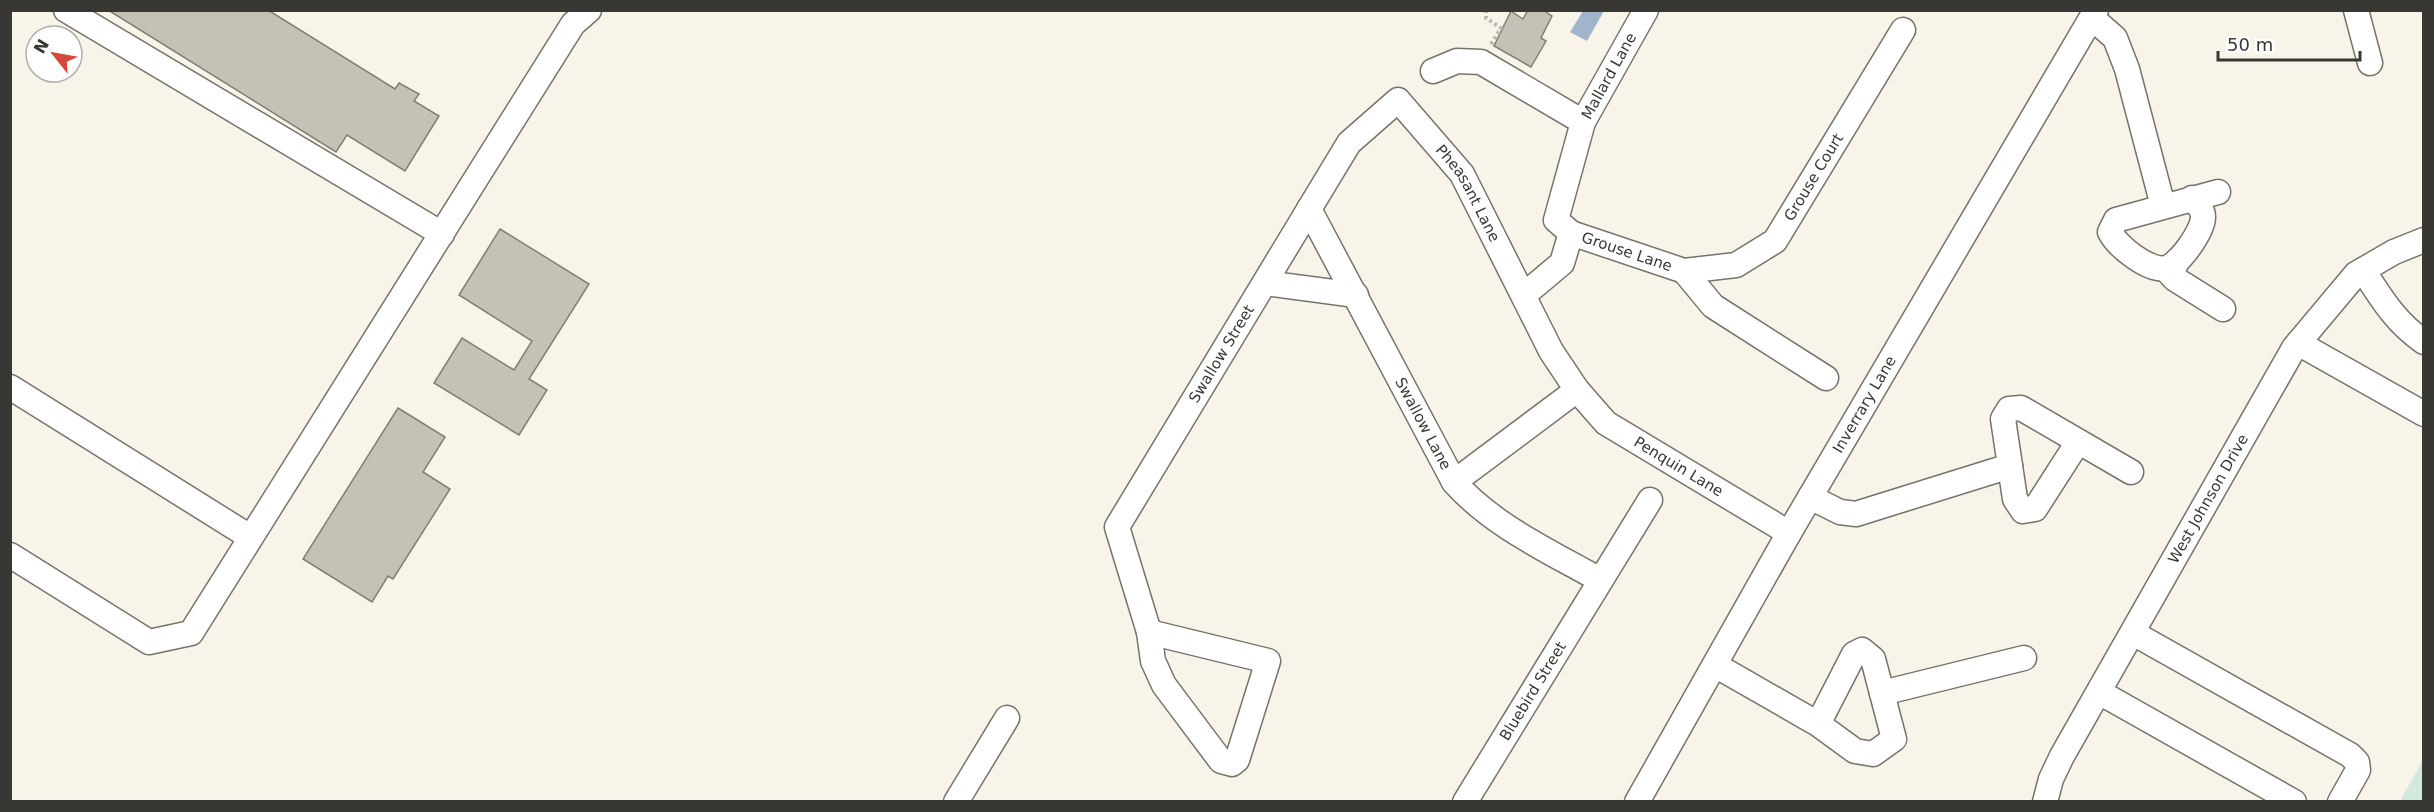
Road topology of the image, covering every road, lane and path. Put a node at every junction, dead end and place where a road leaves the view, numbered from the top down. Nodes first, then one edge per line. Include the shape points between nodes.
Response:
1 (66, 10) edge
2 (589, 10) edge
3 (1486, 10) edge
4 (1646, 10) edge
5 (2356, 10) edge
6 (2094, 14) edge
7 (1903, 30) dead end
8 (1481, 62) junction
9 (2370, 63) dead end
10 (1433, 71) dead end
11 (1398, 100) joint
12 (1583, 122) junction
13 (2218, 192) dead end
14 (2192, 198) junction
15 (2163, 206) junction
16 (1310, 209) junction
17 (1571, 233) junction
18 (442, 234) junction
19 (2424, 240) edge
20 (2177, 261) junction
21 (2362, 270) junction
22 (1684, 271) junction
23 (1265, 283) junction
24 (1356, 295) junction
25 (1524, 295) junction
26 (2223, 309) dead end
27 (2424, 342) edge
28 (2298, 343) junction
29 (1826, 378) dead end
30 (10, 387) edge
31 (1577, 390) junction
32 (2424, 414) edge
33 (2078, 442) junction
34 (2010, 466) junction
35 (2131, 472) dead end
36 (1454, 482) junction
37 (1810, 497) junction
38 (1650, 500) dead end
39 (1789, 532) junction
40 (250, 537) junction
41 (10, 555) edge
42 (1600, 580) junction
43 (1149, 632) junction
44 (2133, 633) junction
45 (2024, 658) dead end
46 (1715, 665) junction
47 (2099, 692) junction
48 (1882, 693) junction
49 (1007, 718) dead end
50 (1818, 724) junction
51 (964, 797) edge
52 (1465, 801) edge
53 (1637, 801) edge
54 (2045, 801) edge
55 (2294, 801) edge
56 (2340, 801) edge

1 - 18 street
2 - 18 street via 573,24
3 - 8 path via 1486,18 1501,28
4 - 12 street, Mallard Lane
5 - 9 street
6 - 15 street via 2115,38 2127,69
6 - 37 street, Inverrary Lane
7 - 22 street, Grouse Court via 1775,241 1736,265
8 - 10 street via 1457,61
8 - 12 street
11 - 16 street, Swallow Street via 1349,143
11 - 25 street, Pheasant Lane via 1462,174
12 - 17 street, Mallard Lane via 1556,220
13 - 14 street
14 - 15 street
14 - 20 street via 2203,217 2194,240
15 - 20 street via 2116,220 2110,232 2121,247 2154,267 2167,268
16 - 23 street, Swallow Street
16 - 24 street, Swallow Lane
17 - 22 street, Grouse Lane
17 - 25 street via 1562,263
18 - 40 street
19 - 21 street, West Johnson Drive
20 - 26 street via 2171,275
21 - 27 street via 2390,313
21 - 28 street, West Johnson Drive
22 - 29 street via 1713,306
23 - 24 street
23 - 43 street, Swallow Street via 1117,527
24 - 36 street, Swallow Lane
25 - 31 street, Pheasant Lane via 1551,351
28 - 32 street
28 - 44 street, West Johnson Drive
30 - 40 street
31 - 36 street
31 - 39 street, Penquin Lane via 1606,423
33 - 34 street via 2021,408 2009,409 2003,419
33 - 34 street via 2035,509 2023,511 2015,499
33 - 35 street
34 - 37 street via 1856,514 1840,512
36 - 42 street, Swallow Lane via 1471,501 1506,526
37 - 39 street, Inverrary Lane
38 - 42 street, Bluebird Street
39 - 46 street, Inverrary Lane
40 - 41 street via 191,633 149,642
42 - 52 street, Bluebird Street
43 - 43 street, Swallow Street via 1153,661 1164,685 1221,761 1232,764 1237,760 1268,661
44 - 47 street, West Johnson Drive
44 - 56 street via 2350,755 2358,770
45 - 48 street
46 - 50 street
46 - 53 street, Inverrary Lane
47 - 54 street, West Johnson Drive via 2062,756
47 - 55 street
48 - 50 street via 1873,659 1862,650 1854,654
48 - 50 street via 1894,739 1873,754 1856,751
49 - 51 street

